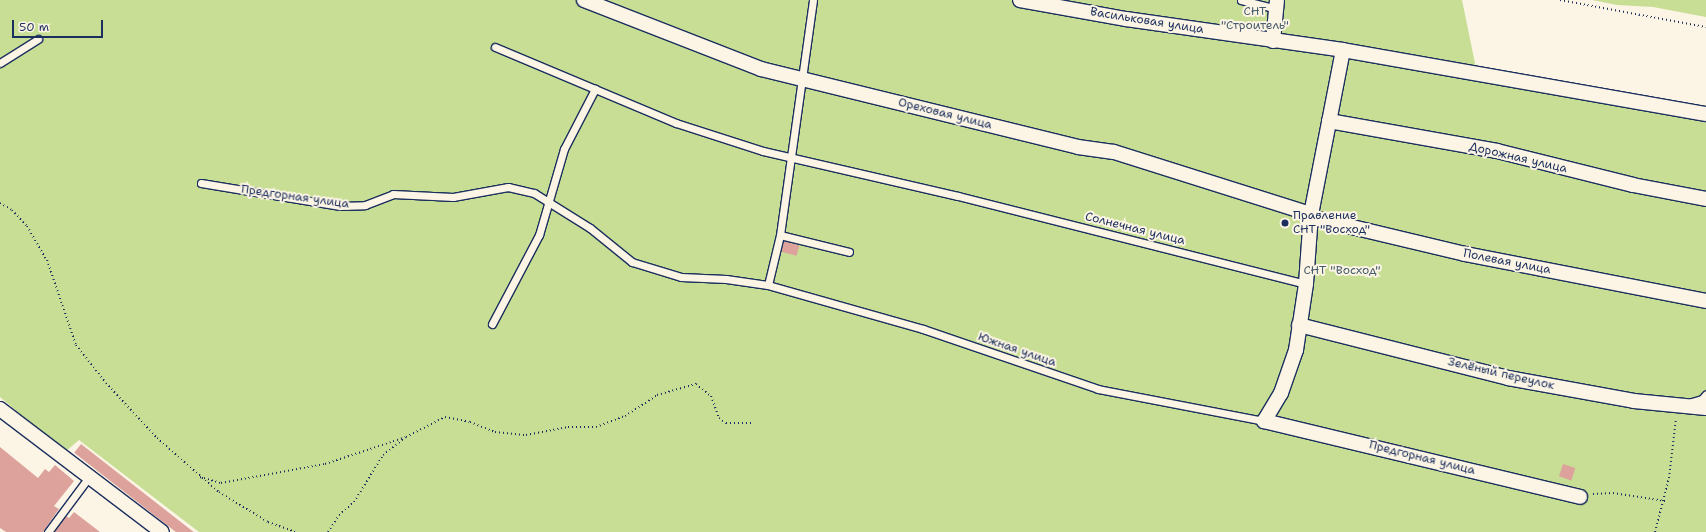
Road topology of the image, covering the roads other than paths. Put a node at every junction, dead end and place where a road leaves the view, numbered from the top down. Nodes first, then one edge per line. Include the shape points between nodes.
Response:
1 (584, 0) edge
2 (813, 0) edge
3 (1020, 0) edge
4 (1241, 0) edge
5 (1277, 5) edge
6 (38, 39) dead end
7 (1273, 41) junction
8 (495, 46) dead end
9 (1342, 50) junction
10 (0, 63) edge
11 (801, 79) junction
12 (595, 89) junction
13 (1706, 114) edge
14 (1329, 121) junction
15 (792, 158) junction
16 (201, 183) dead end
17 (1706, 199) edge
18 (550, 205) junction
19 (1310, 215) junction
20 (780, 235) junction
21 (849, 252) dead end
22 (1306, 284) junction
23 (768, 285) junction
24 (1706, 301) edge
25 (492, 324) dead end
26 (1299, 325) junction
27 (1706, 394) edge
28 (1679, 405) junction
29 (1706, 408) edge
30 (0, 409) edge
31 (1264, 421) junction
32 (89, 476) junction
33 (1580, 497) road end
34 (48, 532) edge
35 (162, 532) edge

1 - 11 street, Ореховая улица via 760,69
2 - 11 lane
3 - 7 street, Васильковая улица
4 - 5 lane
5 - 7 street
6 - 10 lane
7 - 9 street, Васильковая улица
8 - 12 lane, Солнечная улица
9 - 13 street, Васильковая улица
9 - 14 street
11 - 15 lane
11 - 19 street, Ореховая улица via 1078,147 1114,152
12 - 15 lane, Солнечная улица via 676,123
12 - 18 lane via 564,150
14 - 17 street, Дорожная улица via 1497,151 1633,185
14 - 19 street
15 - 20 lane
15 - 22 lane, Солнечная улица via 958,196
16 - 18 lane, Предгорная улица via 340,206 365,205 393,194 453,197 508,187 534,193
18 - 23 lane, Предгорная улица via 590,228 632,262 681,277 726,279
18 - 25 lane via 539,235
19 - 22 street
19 - 24 street, Полевая улица via 1465,254
20 - 21 lane
20 - 23 lane
22 - 26 street
23 - 31 lane, Южная улица via 923,329 1098,389
26 - 28 street, Зелёный переулок via 1508,378 1634,401
26 - 31 street via 1296,350 1281,393
27 - 28 lane via 1702,399
28 - 29 street, Зелёный переулок
30 - 32 street
31 - 33 street, Предгорная улица
32 - 34 lane
32 - 35 street

